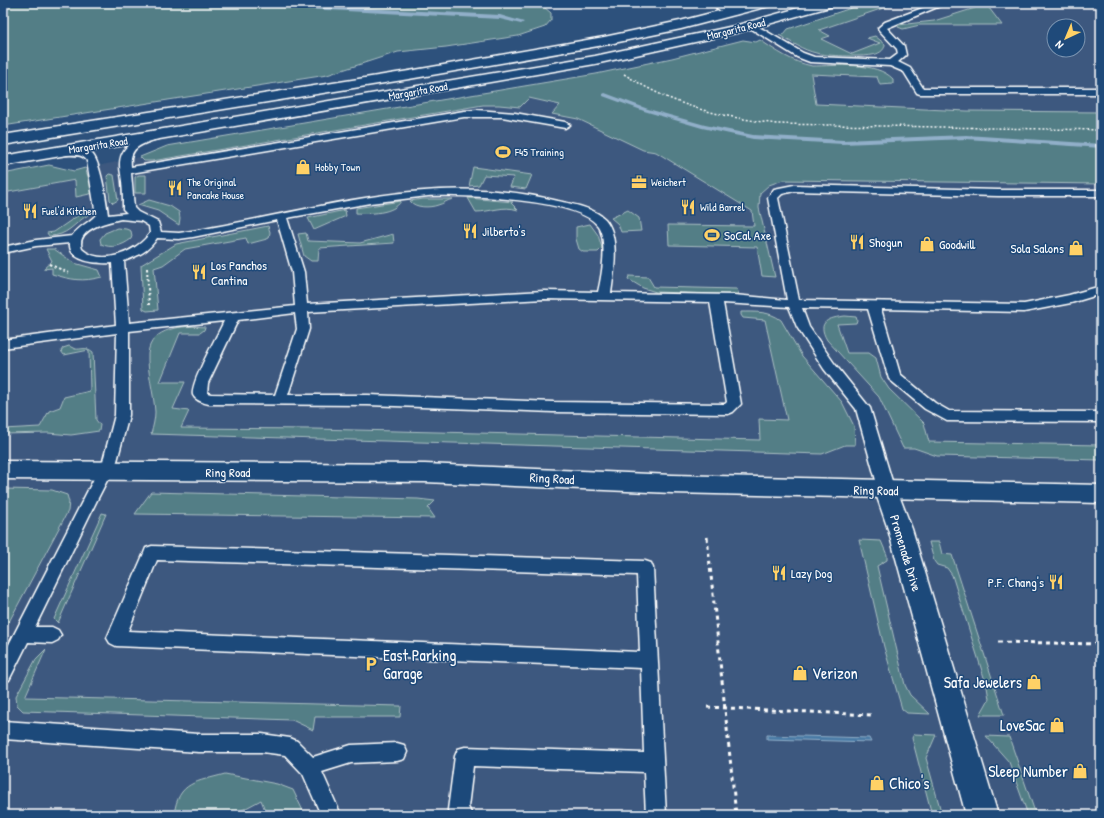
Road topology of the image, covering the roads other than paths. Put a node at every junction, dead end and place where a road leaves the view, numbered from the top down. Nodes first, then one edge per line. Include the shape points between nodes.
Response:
1 (718, 3) edge
2 (765, 3) edge
3 (829, 3) edge
4 (943, 3) edge
5 (733, 11) junction
6 (751, 26) junction
7 (892, 63) junction
8 (497, 78) junction
9 (1101, 91) edge
10 (565, 125) dead end
11 (153, 137) junction
12 (3, 140) edge
13 (59, 152) junction
14 (3, 161) edge
15 (125, 171) junction
16 (1101, 193) edge
17 (139, 216) junction
18 (281, 216) junction
19 (96, 222) junction
20 (156, 234) junction
21 (76, 239) junction
22 (3, 250) edge
23 (118, 259) junction
24 (1101, 290) edge
25 (604, 296) junction
26 (716, 299) junction
27 (794, 304) junction
28 (873, 306) junction
29 (300, 308) junction
30 (233, 316) junction
31 (124, 328) junction
32 (3, 344) edge
33 (280, 399) junction
34 (1101, 418) edge
35 (3, 470) edge
36 (104, 470) junction
37 (887, 491) junction
38 (1101, 494) edge
39 (24, 634) junction
40 (52, 635) dead end
41 (650, 660) junction
42 (3, 674) edge
43 (3, 730) edge
44 (397, 752) dead end
45 (654, 763) junction
46 (310, 767) junction
47 (331, 815) edge
48 (462, 815) edge
49 (656, 815) edge
50 (982, 815) edge

1 - 5 main road
2 - 5 main road, Margarita Road
3 - 6 main road, Margarita Road
4 - 7 lane via 882,28 901,48 902,55
5 - 8 main road via 736,16 717,26 593,54 524,66
5 - 12 main road, Margarita Road via 674,26 529,54
6 - 7 lane via 813,60
6 - 8 main road, Margarita Road via 582,63
7 - 9 lane via 907,70 920,90
8 - 11 main road, Margarita Road
10 - 15 lane via 484,112
11 - 13 main road, Margarita Road
11 - 15 lane via 132,145 127,151
13 - 14 main road, Margarita Road
13 - 19 lane via 78,152 88,155 92,161 102,213
15 - 17 lane via 129,209
16 - 27 lane, Promenade Drive via 794,188 778,191 773,198
17 - 19 lane via 120,216
17 - 20 lane via 154,224
18 - 20 lane via 193,234
18 - 25 lane via 358,201 428,193 499,195 557,203 588,214 601,222 606,230 609,264
18 - 29 lane via 298,272
19 - 21 lane via 83,230
20 - 23 lane via 142,250
21 - 22 lane via 36,243
21 - 23 lane via 77,252 83,256 97,260
23 - 31 lane
24 - 28 lane via 1024,308
25 - 26 lane
25 - 29 lane via 544,295
26 - 27 lane
26 - 33 lane via 734,404 728,409
27 - 28 lane
27 - 37 lane, Promenade Drive via 803,327 829,366 863,408
28 - 34 lane via 894,376 930,406 947,416
29 - 30 lane
29 - 33 lane via 303,329
30 - 31 lane
30 - 33 lane via 201,383 200,395 209,399
31 - 32 lane
31 - 36 lane via 122,415 110,461
35 - 36 main road, Ring Road
36 - 37 main road, Ring Road via 425,473
36 - 39 lane
37 - 38 main road, Ring Road
37 - 50 main road, Promenade Drive
39 - 40 lane
39 - 42 lane
41 - 41 lane via 645,568 152,553 116,638
41 - 45 lane
43 - 46 lane via 199,743 262,743 290,747
44 - 46 lane via 351,754
45 - 48 lane via 465,756 458,810
45 - 49 lane
46 - 47 lane

